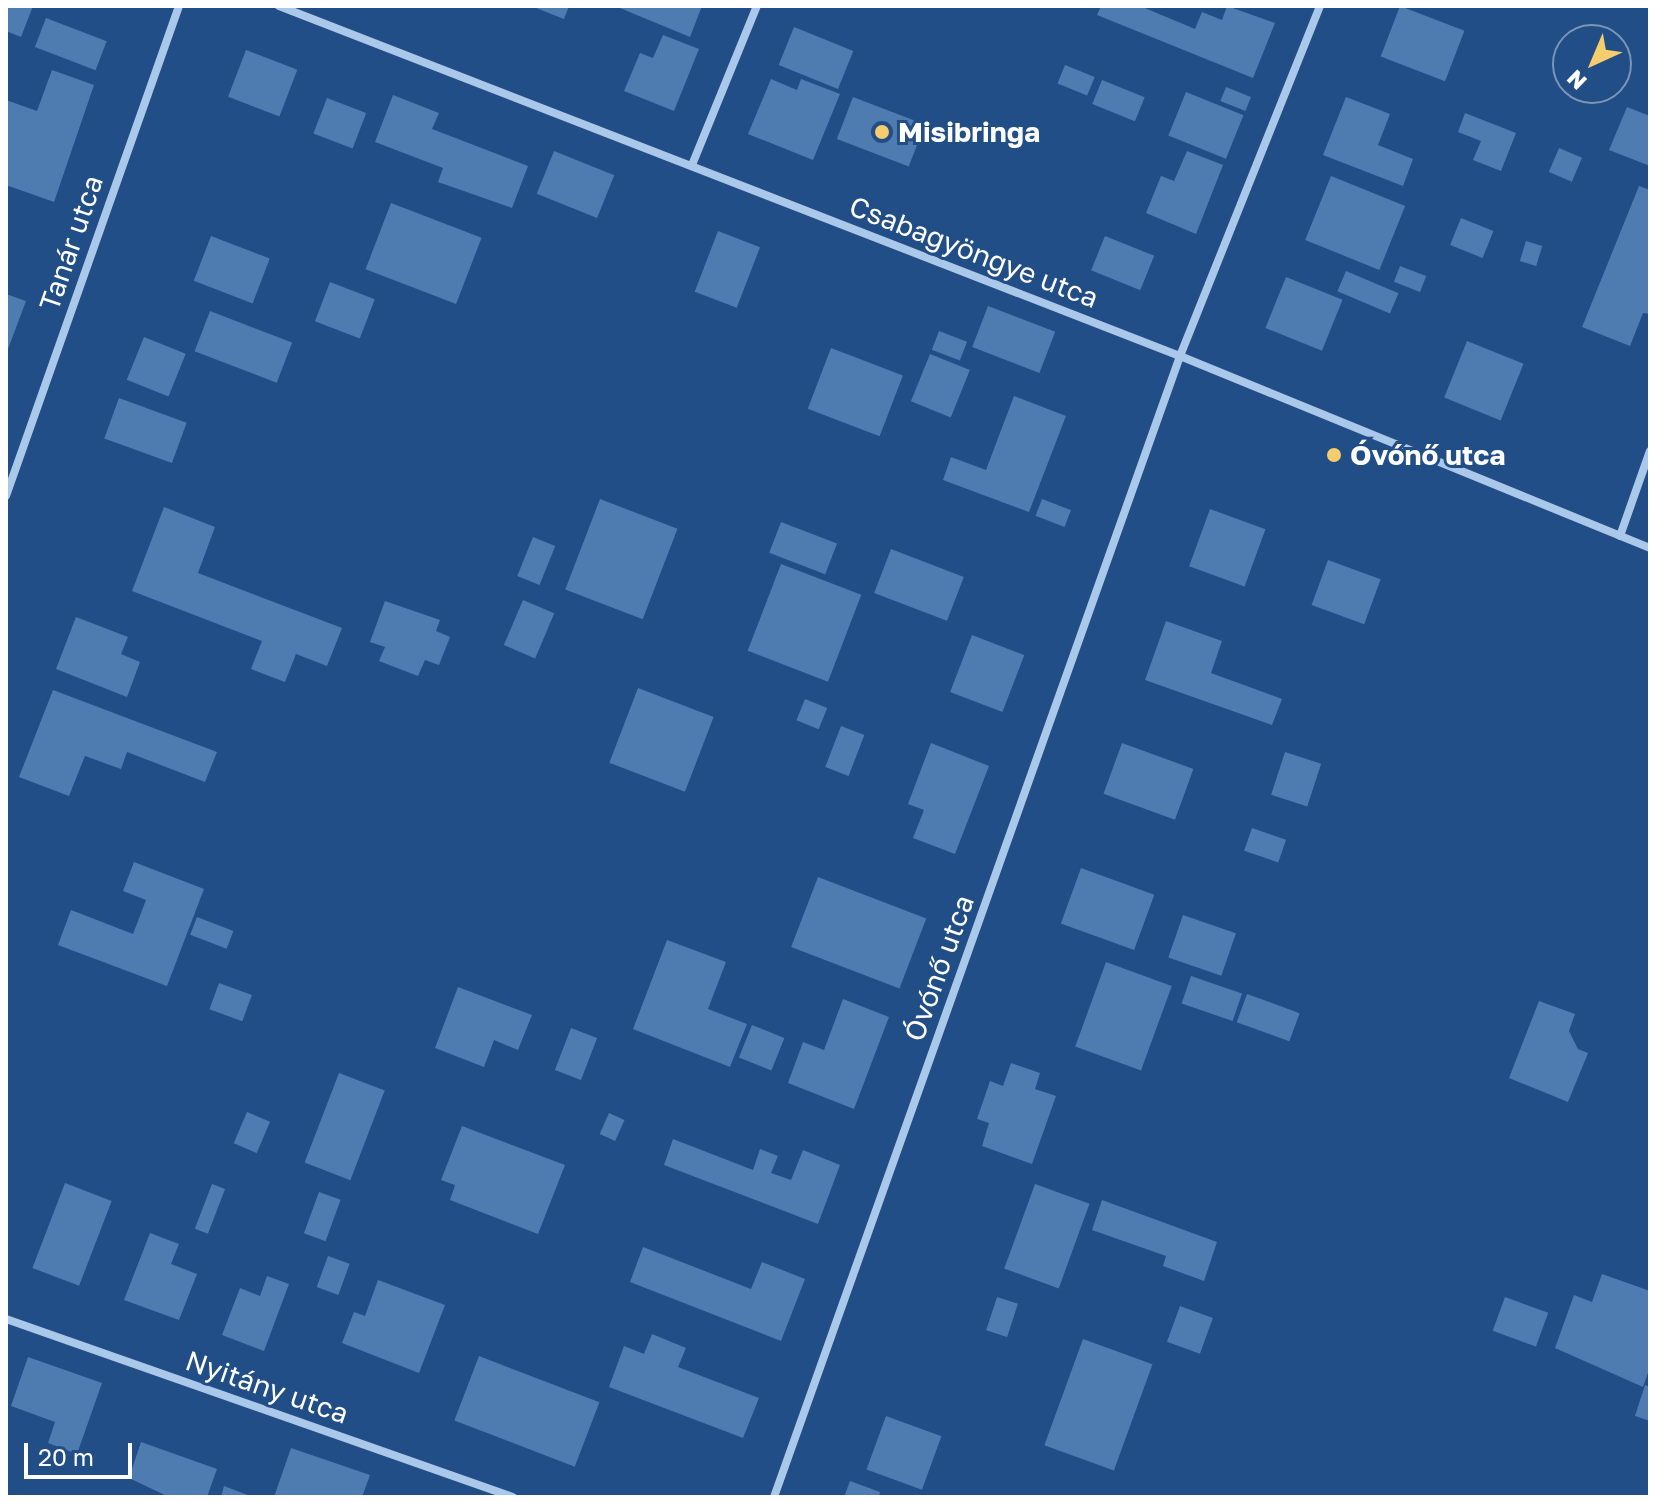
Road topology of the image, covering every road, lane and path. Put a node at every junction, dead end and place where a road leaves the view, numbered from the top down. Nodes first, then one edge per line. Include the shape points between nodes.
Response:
1 (179, 6) edge
2 (279, 6) edge
3 (757, 6) edge
4 (1320, 6) edge
5 (692, 165) junction
6 (1180, 356) junction
7 (1650, 451) edge
8 (6, 496) edge
9 (1620, 536) junction
10 (1650, 548) edge
11 (6, 1319) edge
12 (513, 1497) edge
13 (774, 1497) edge

1 - 8 street, Tanár utca
2 - 5 street, Csabagyöngye utca
3 - 5 street
4 - 6 street, Óvónő utca
5 - 6 street, Csabagyöngye utca
6 - 9 street, Csabagyöngye utca
6 - 13 street, Óvónő utca
7 - 9 street
9 - 10 street, Csabagyöngye utca
11 - 12 street, Nyitány utca

